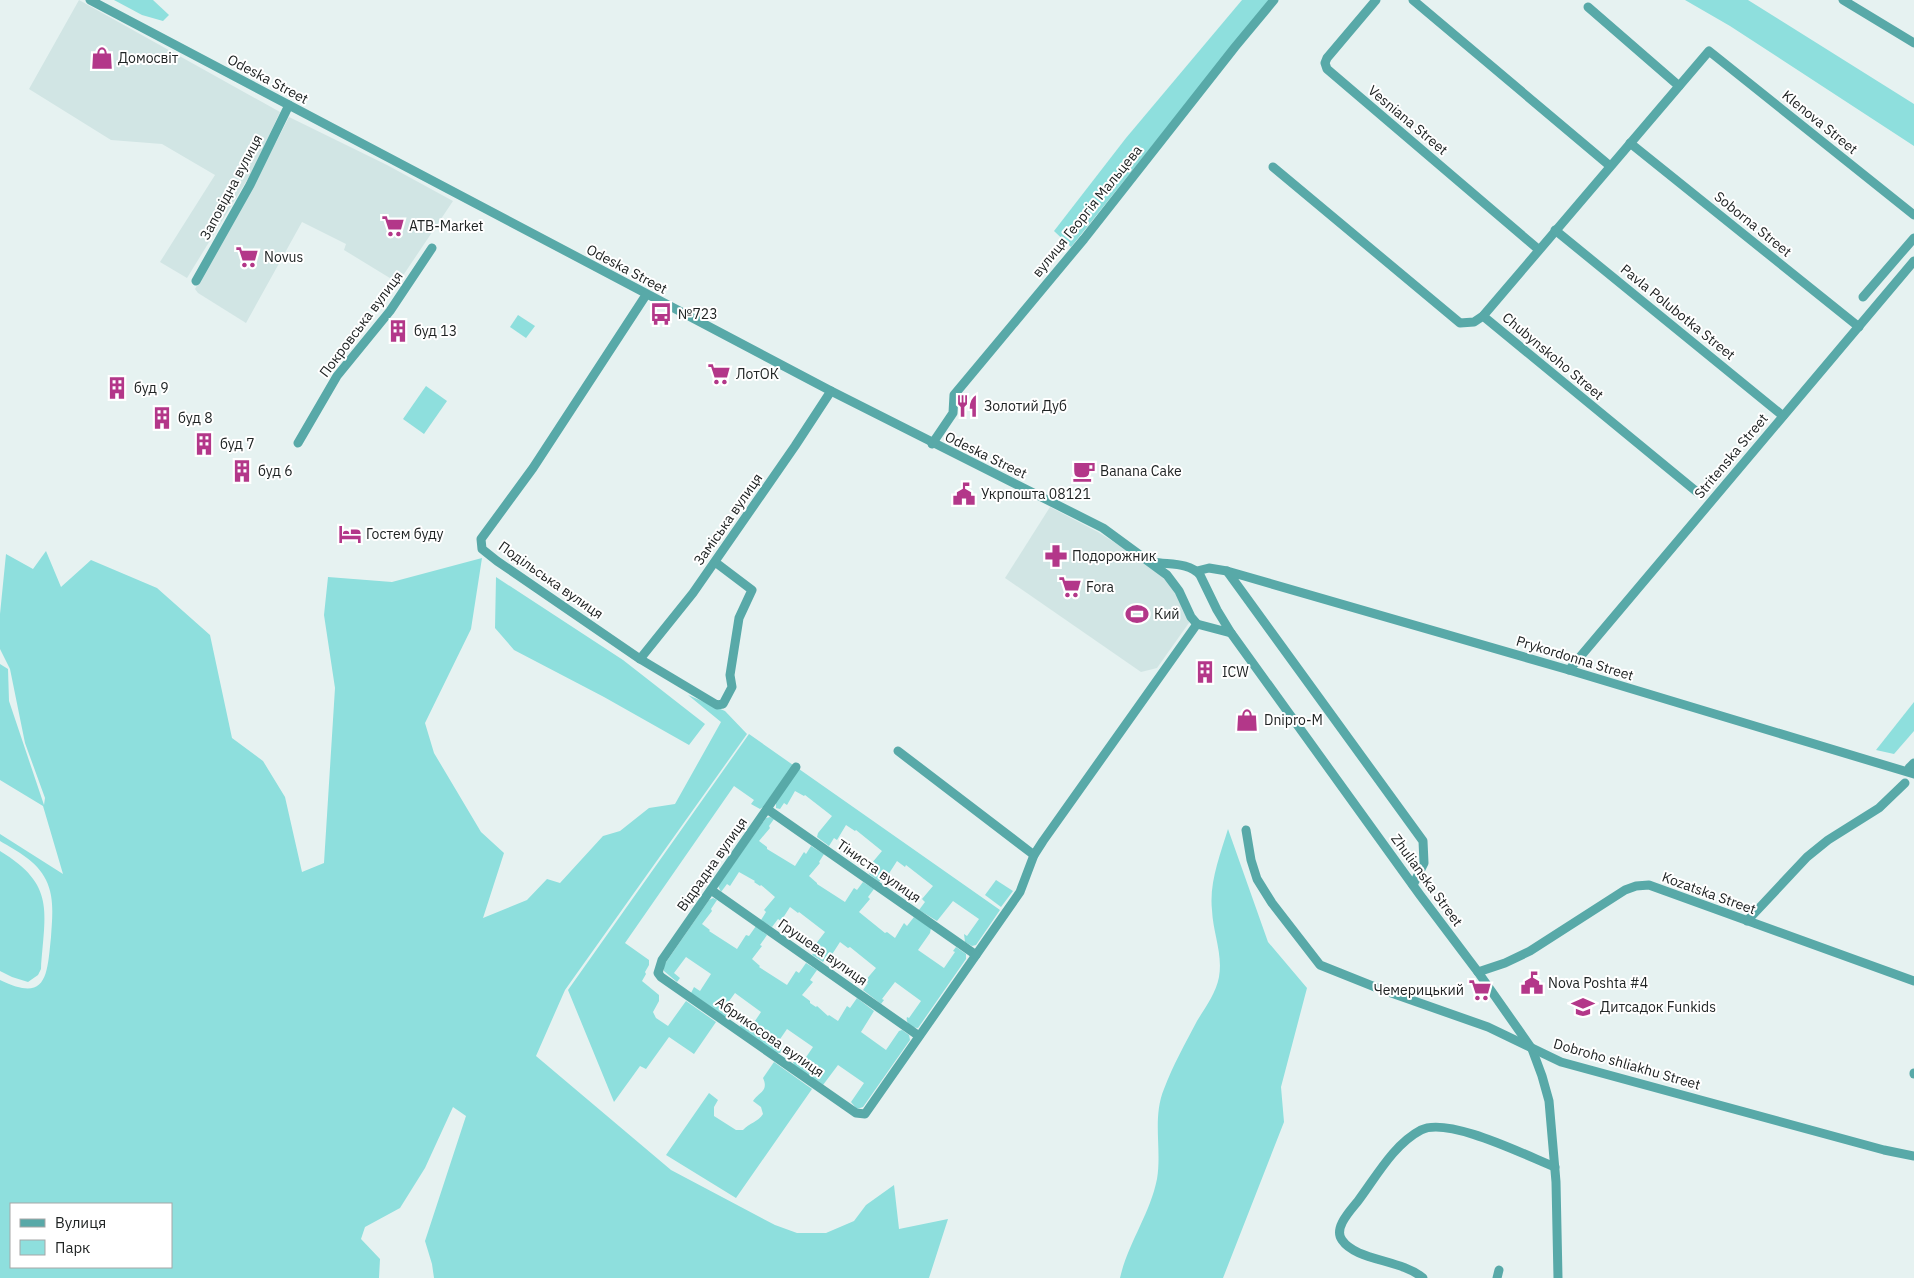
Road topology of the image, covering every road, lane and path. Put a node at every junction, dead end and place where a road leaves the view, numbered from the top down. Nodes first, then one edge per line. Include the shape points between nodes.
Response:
1 (90, 0) edge
2 (1274, 0) edge
3 (1376, 0) edge
4 (1413, 0) edge
5 (1843, 0) edge
6 (1588, 7) dead end
7 (1914, 44) edge
8 (1679, 86) junction
9 (289, 105) junction
10 (1630, 143) junction
11 (1610, 166) junction
12 (1273, 167) dead end
13 (1914, 215) edge
14 (1555, 230) junction
15 (1914, 238) edge
16 (432, 248) dead end
17 (1538, 249) junction
18 (1914, 261) edge
19 (196, 282) dead end
20 (646, 294) junction
21 (1863, 297) dead end
22 (1483, 316) junction
23 (1859, 327) junction
24 (831, 391) junction
25 (1783, 416) junction
26 (298, 443) dead end
27 (932, 444) junction
28 (1697, 492) dead end
29 (1150, 561) junction
30 (714, 562) junction
31 (1181, 565) junction
32 (1227, 570) junction
33 (1197, 571) junction
34 (1173, 582) junction
35 (1217, 610) junction
36 (1200, 625) junction
37 (1231, 633) junction
38 (640, 658) junction
39 (1569, 670) junction
40 (898, 752) dead end
41 (796, 767) dead end
42 (1912, 768) edge
43 (1905, 783) dead end
44 (767, 809) junction
45 (1246, 830) dead end
46 (1034, 855) junction
47 (1413, 885) junction
48 (711, 890) junction
49 (1746, 922) junction
50 (976, 955) junction
51 (1478, 972) junction
52 (661, 978) joint
53 (1914, 981) edge
54 (919, 1036) junction
55 (1532, 1049) junction
56 (1914, 1156) edge
57 (1555, 1167) junction
58 (1423, 1278) edge
59 (1558, 1278) edge

1 - 9 street, Odeska Street
2 - 27 street, вулиця Георгія Мальцева via 1084,239 954,395 953,413
3 - 17 street, Vesniana Street via 1327,58 1327,69
4 - 11 street
5 - 7 street
6 - 8 street
8 - 10 street
8 - 13 street, Klenova Street via 1709,51
9 - 19 street, Заповідна вулиця via 250,185
9 - 20 street, Odeska Street
10 - 11 street
10 - 23 street, Soborna Street
11 - 14 street
12 - 22 street, Chubynskoho Street via 1460,323 1474,322
14 - 17 street
14 - 25 street, Pavla Polubotka Street
15 - 21 street
16 - 26 street, Покровська вулиця via 390,312 337,376
17 - 22 street
18 - 23 street, Stritenska Street
20 - 24 street, Odeska Street
20 - 38 street, Подільська вулиця via 533,468 481,539 482,549 497,561
22 - 28 street, Chubynskoho Street
23 - 25 street, Stritenska Street
24 - 27 street, Odeska Street
24 - 30 street, Заміська вулиця
25 - 39 street, Stritenska Street
27 - 29 street, Odeska Street via 1103,528
29 - 31 street
29 - 34 street
30 - 38 street, Заміська вулиця
30 - 38 street, Подільська вулиця via 752,590 739,618 730,675 732,688 723,704 717,705
31 - 33 street
31 - 34 street
32 - 33 street, Prykordonna Street via 1209,568
32 - 39 street, Prykordonna Street
32 - 47 street via 1423,841 1424,863
33 - 35 street, Zhulianska Street
34 - 36 street via 1191,616
35 - 36 street via 1212,622
35 - 37 street, Zhulianska Street
36 - 37 street
36 - 46 street
37 - 47 street, Zhulianska Street
39 - 42 street, Prykordonna Street
40 - 46 street
41 - 44 street, Відрадна вулиця
43 - 49 street via 1878,808 1807,857
44 - 48 street, Відрадна вулиця
44 - 50 street, Тіниста вулиця
45 - 55 street, Dobroho shliakhu Street via 1257,879 1320,965 1488,1026
46 - 50 street via 1020,892
47 - 51 street, Zhulianska Street
48 - 52 street, Відрадна вулиця via 662,960 658,973
48 - 54 street, Грушева вулиця
49 - 51 street, Kozatska Street via 1662,889 1636,886 1530,951
49 - 53 street, Kozatska Street
50 - 54 street
51 - 55 street, Zhulianska Street
52 - 54 street, Абрикосова вулиця via 856,1113 865,1114
55 - 56 street, Dobroho shliakhu Street via 1570,1064
55 - 57 street, Zhulianska Street via 1549,1101
57 - 58 street via 1463,1130 1442,1126 1423,1129 1406,1140 1345,1218 1339,1231 1340,1238 1350,1250 1392,1262
57 - 59 street, Zhulianska Street

